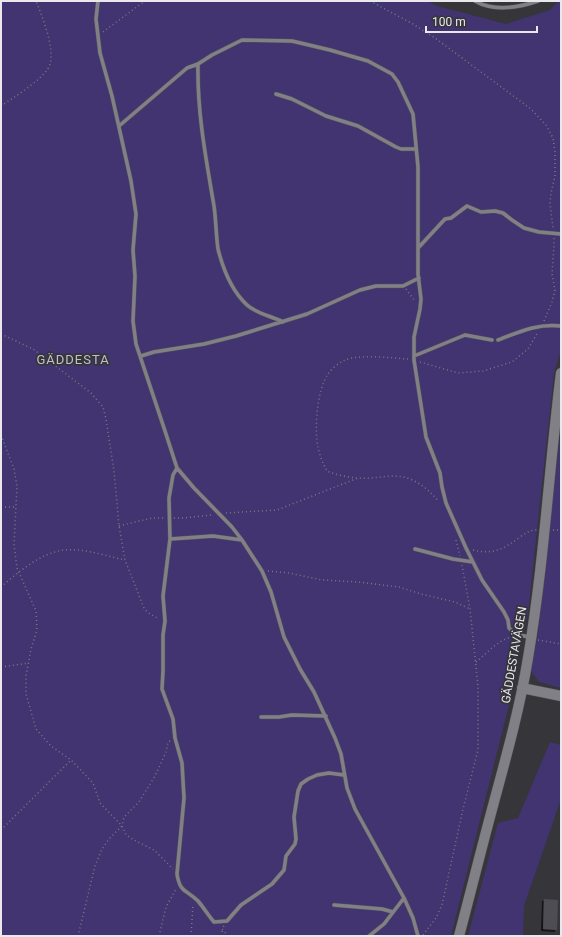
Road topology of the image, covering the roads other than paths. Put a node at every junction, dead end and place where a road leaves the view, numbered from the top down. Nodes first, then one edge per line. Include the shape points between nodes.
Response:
1 (98, 1) edge
2 (475, 1) edge
3 (538, 1) edge
4 (198, 64) junction
5 (276, 94) dead end
6 (119, 126) junction
7 (416, 149) junction
8 (561, 234) edge
9 (419, 247) junction
10 (419, 278) junction
11 (283, 322) junction
12 (561, 326) edge
13 (492, 340) dead end
14 (498, 340) dead end
15 (141, 356) junction
16 (414, 358) junction
17 (561, 373) edge
18 (177, 468) junction
19 (170, 539) junction
20 (242, 540) junction
21 (415, 549) dead end
22 (473, 562) junction
23 (531, 637) junction
24 (522, 688) junction
25 (561, 696) edge
26 (326, 716) junction
27 (261, 717) dead end
28 (344, 775) junction
29 (404, 898) junction
30 (334, 905) dead end
31 (393, 912) junction
32 (369, 936) edge
33 (418, 936) edge
34 (459, 936) edge

1 - 6 lane via 96,19 100,53
2 - 3 lane via 489,7 503,8
4 - 6 lane via 187,68
4 - 7 lane via 234,42 256,39 304,43 368,61 392,74 405,95 413,114
4 - 11 lane via 201,128 218,249 232,285 248,306
5 - 7 lane via 326,116 358,126 401,149
6 - 15 lane via 136,214 133,321 136,344
7 - 9 lane via 419,178
8 - 9 lane via 524,228 503,213 481,212 467,206 451,218 445,219
9 - 10 lane
10 - 11 lane via 404,286 376,286 360,290
10 - 16 lane via 421,299 414,337
11 - 15 lane via 204,344
12 - 14 lane via 542,325
13 - 16 lane via 465,335
15 - 18 lane
16 - 22 lane via 426,437 440,473 446,503
17 - 23 street, GÄDDESTAVÄGEN
18 - 19 lane via 173,475 169,498
18 - 20 lane
19 - 20 lane via 213,536
19 - 28 lane via 164,596 162,689 173,719 182,763 184,798 177,874 180,885 197,900 214,922 227,921 241,905 272,884 284,870 286,856 296,839 294,817 301,784 317,775
20 - 26 lane via 262,571 284,637
21 - 22 lane
22 - 23 lane via 504,612 509,628 515,634
23 - 24 street, GÄDDESTAVÄGEN
24 - 25 street
24 - 34 street, GÄDDESTAVÄGEN
26 - 27 lane via 306,714
26 - 28 lane via 341,754
28 - 29 lane via 355,809
29 - 31 lane
29 - 33 lane
30 - 31 lane
31 - 32 lane via 384,924

